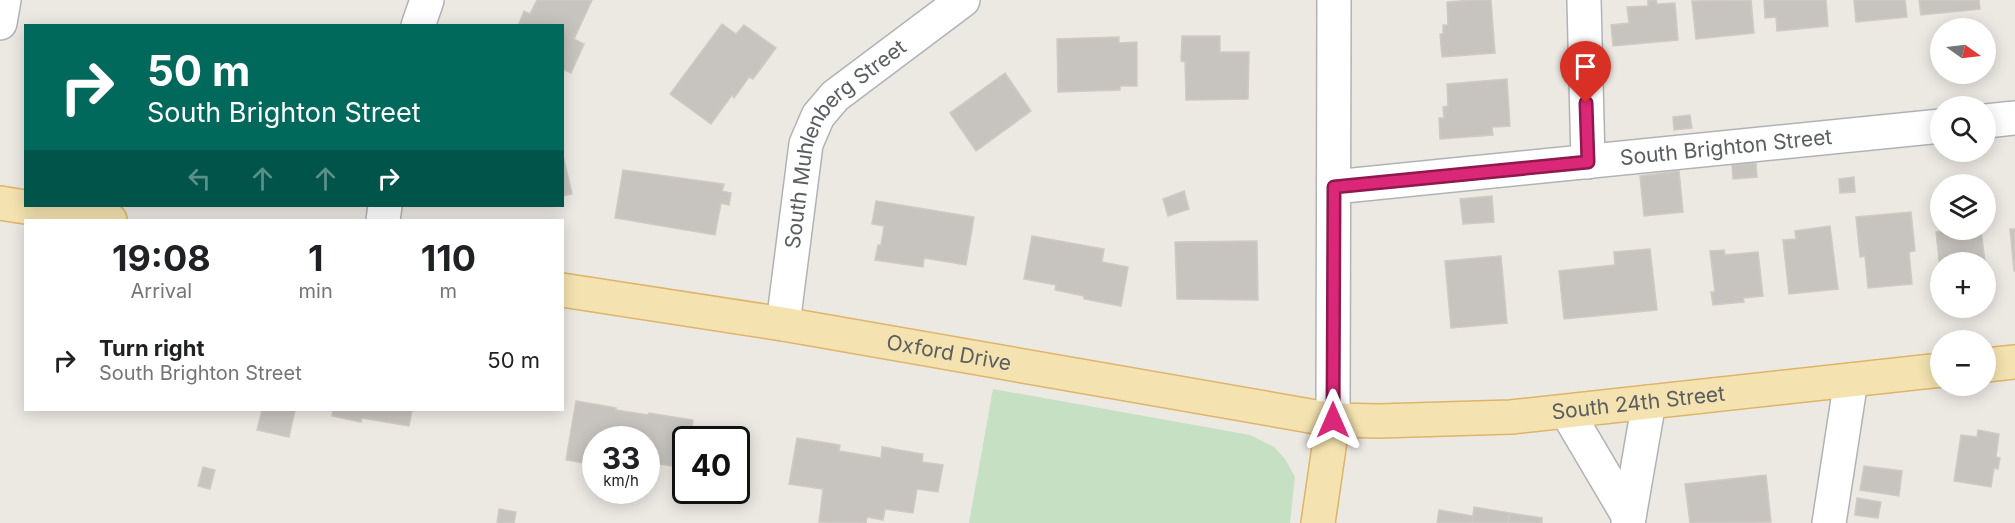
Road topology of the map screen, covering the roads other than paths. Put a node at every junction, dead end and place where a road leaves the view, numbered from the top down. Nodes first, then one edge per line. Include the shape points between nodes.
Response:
1 (4, 0) edge
2 (427, 0) edge
3 (963, 0) edge
4 (1334, 0) edge
5 (1584, 0) edge
6 (0, 23) edge
7 (419, 24) edge
8 (2015, 118) edge
9 (1996, 120) edge
10 (1930, 127) edge
11 (1588, 162) junction
12 (1334, 187) junction
13 (0, 203) edge
14 (24, 207) edge
15 (26, 207) edge
16 (104, 219) edge
17 (564, 290) edge
18 (783, 324) junction
19 (2015, 362) edge
20 (1996, 364) edge
21 (1930, 371) edge
22 (1851, 380) junction
23 (1650, 402) junction
24 (1567, 412) junction
25 (1333, 420) junction
26 (1629, 520) edge
27 (1318, 523) edge
28 (1830, 523) edge

1 - 6 street
2 - 7 street
3 - 18 street, South Muhlenberg Street via 835,96 818,116 806,144
4 - 12 street
5 - 11 street
8 - 9 street
10 - 11 street, South Brighton Street
11 - 12 street, South Brighton Street
12 - 25 street
13 - 14 main road
15 - 16 main road
17 - 18 main road, Oxford Drive
18 - 25 main road, Oxford Drive
19 - 20 main road
21 - 22 main road, South 24th Street
22 - 23 main road, South 24th Street
22 - 28 street
23 - 24 main road, South 24th Street
23 - 26 street
24 - 25 main road, South 24th Street via 1479,419
24 - 26 street
25 - 27 main road

